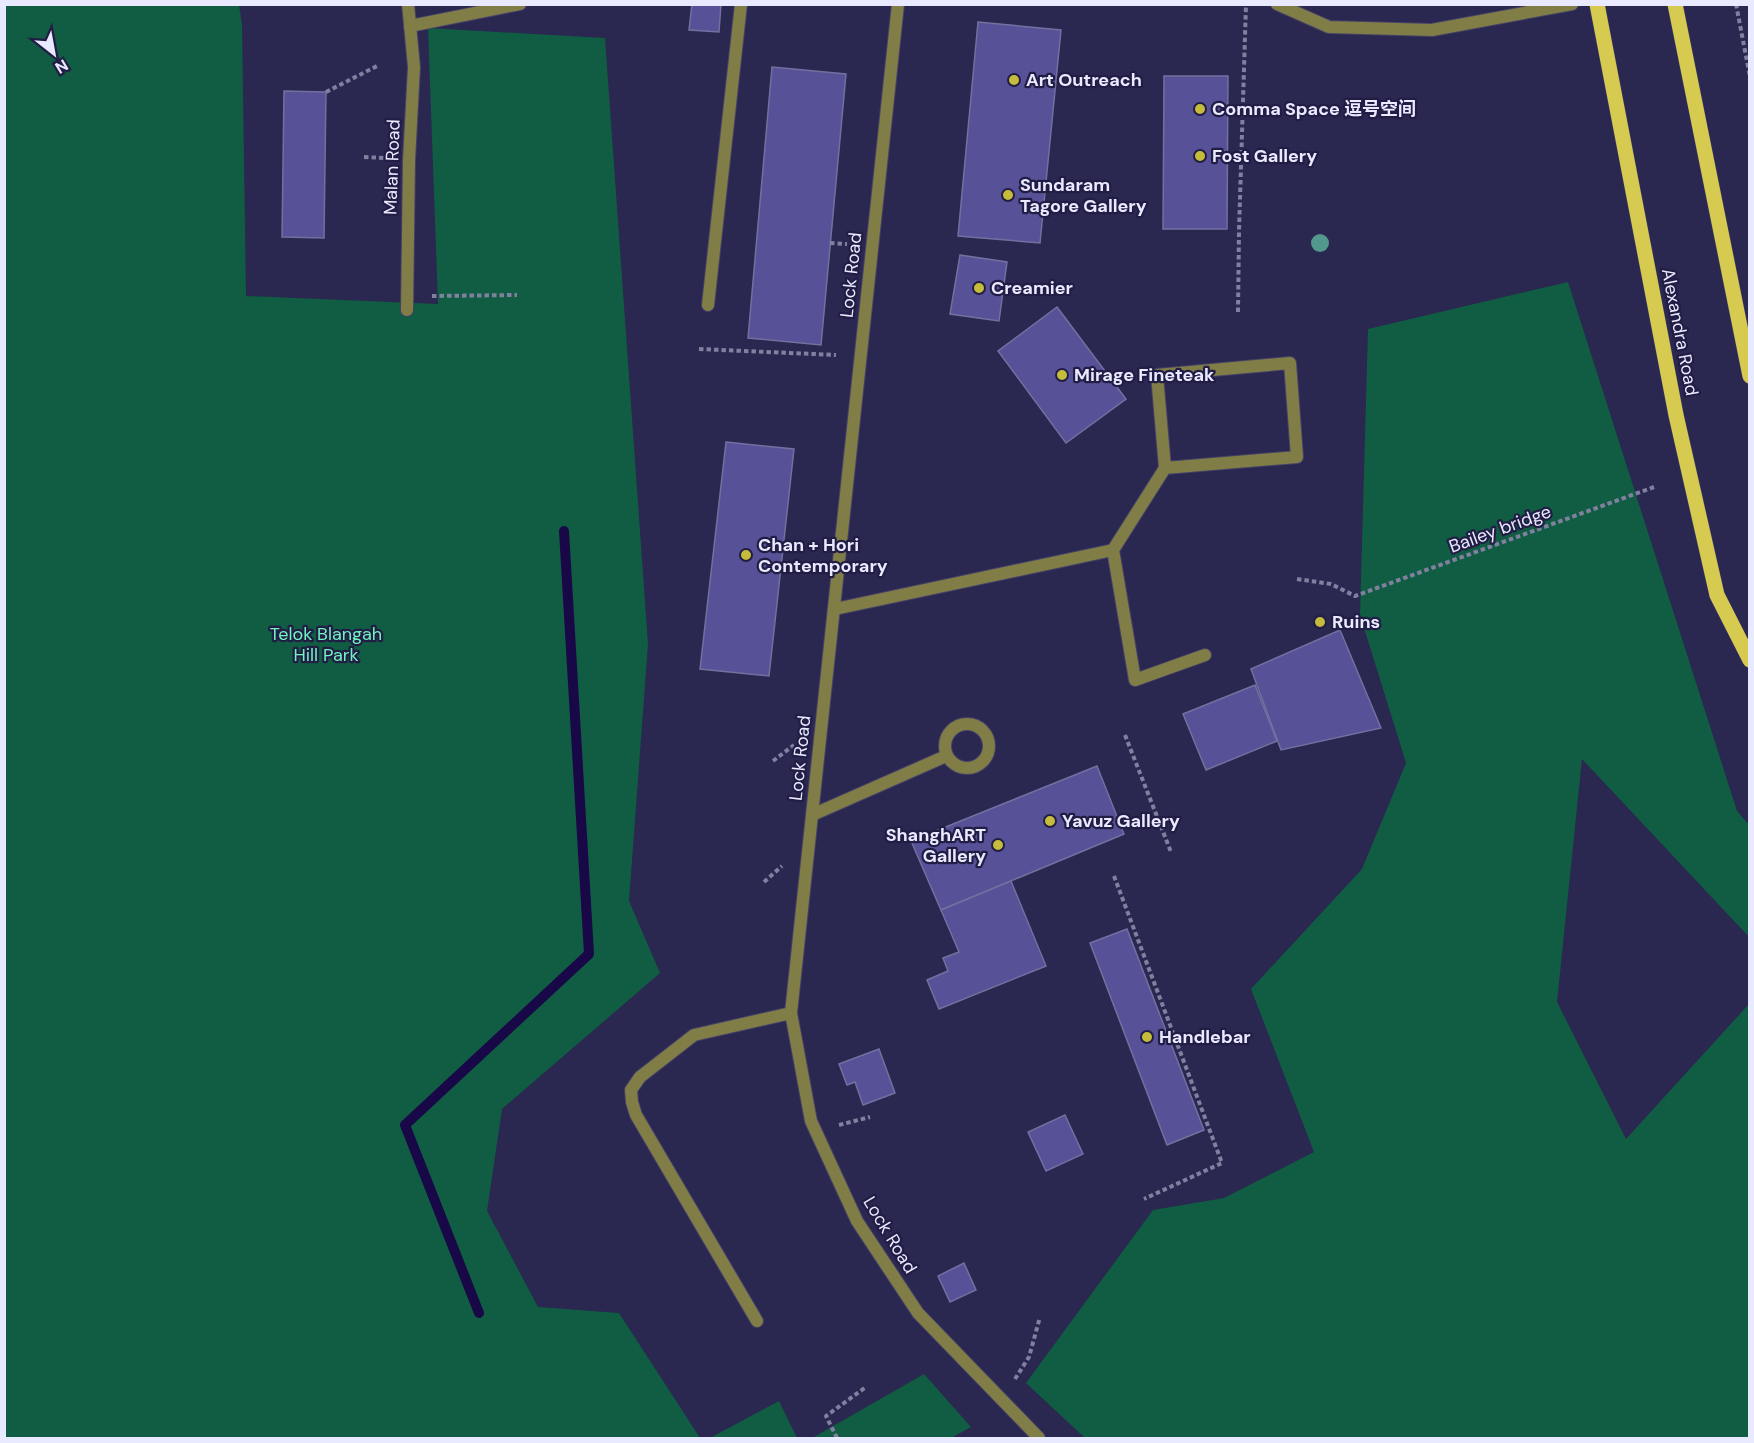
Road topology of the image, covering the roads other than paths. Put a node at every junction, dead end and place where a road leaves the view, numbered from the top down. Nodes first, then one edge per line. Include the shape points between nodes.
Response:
1 (408, 4) edge
2 (520, 4) edge
3 (741, 4) edge
4 (898, 4) edge
5 (1277, 4) edge
6 (1572, 4) edge
7 (1597, 4) edge
8 (1675, 4) edge
9 (410, 26) junction
10 (708, 305) dead end
11 (407, 310) dead end
12 (1749, 376) edge
13 (1165, 468) junction
14 (1113, 550) junction
15 (835, 609) junction
16 (1205, 655) dead end
17 (1749, 660) edge
18 (946, 756) dead end
19 (812, 815) junction
20 (791, 1013) junction
21 (757, 1321) dead end
22 (1039, 1438) edge

1 - 9 street, Malan Road
2 - 9 street
3 - 10 street
4 - 15 street, Lock Road
5 - 6 street via 1329,27 1432,30
7 - 17 main road, Alexandra Road via 1676,415 1714,584
8 - 12 main road
9 - 11 street, Malan Road via 414,67
13 - 13 street via 1157,375 1290,363 1297,457
13 - 14 street
14 - 15 street
14 - 16 street via 1135,680
15 - 19 street, Lock Road
18 - 19 street
19 - 20 street, Lock Road
20 - 21 street via 694,1035 640,1077 631,1090 636,1115
20 - 22 street, Lock Road via 811,1121 857,1221 918,1313

